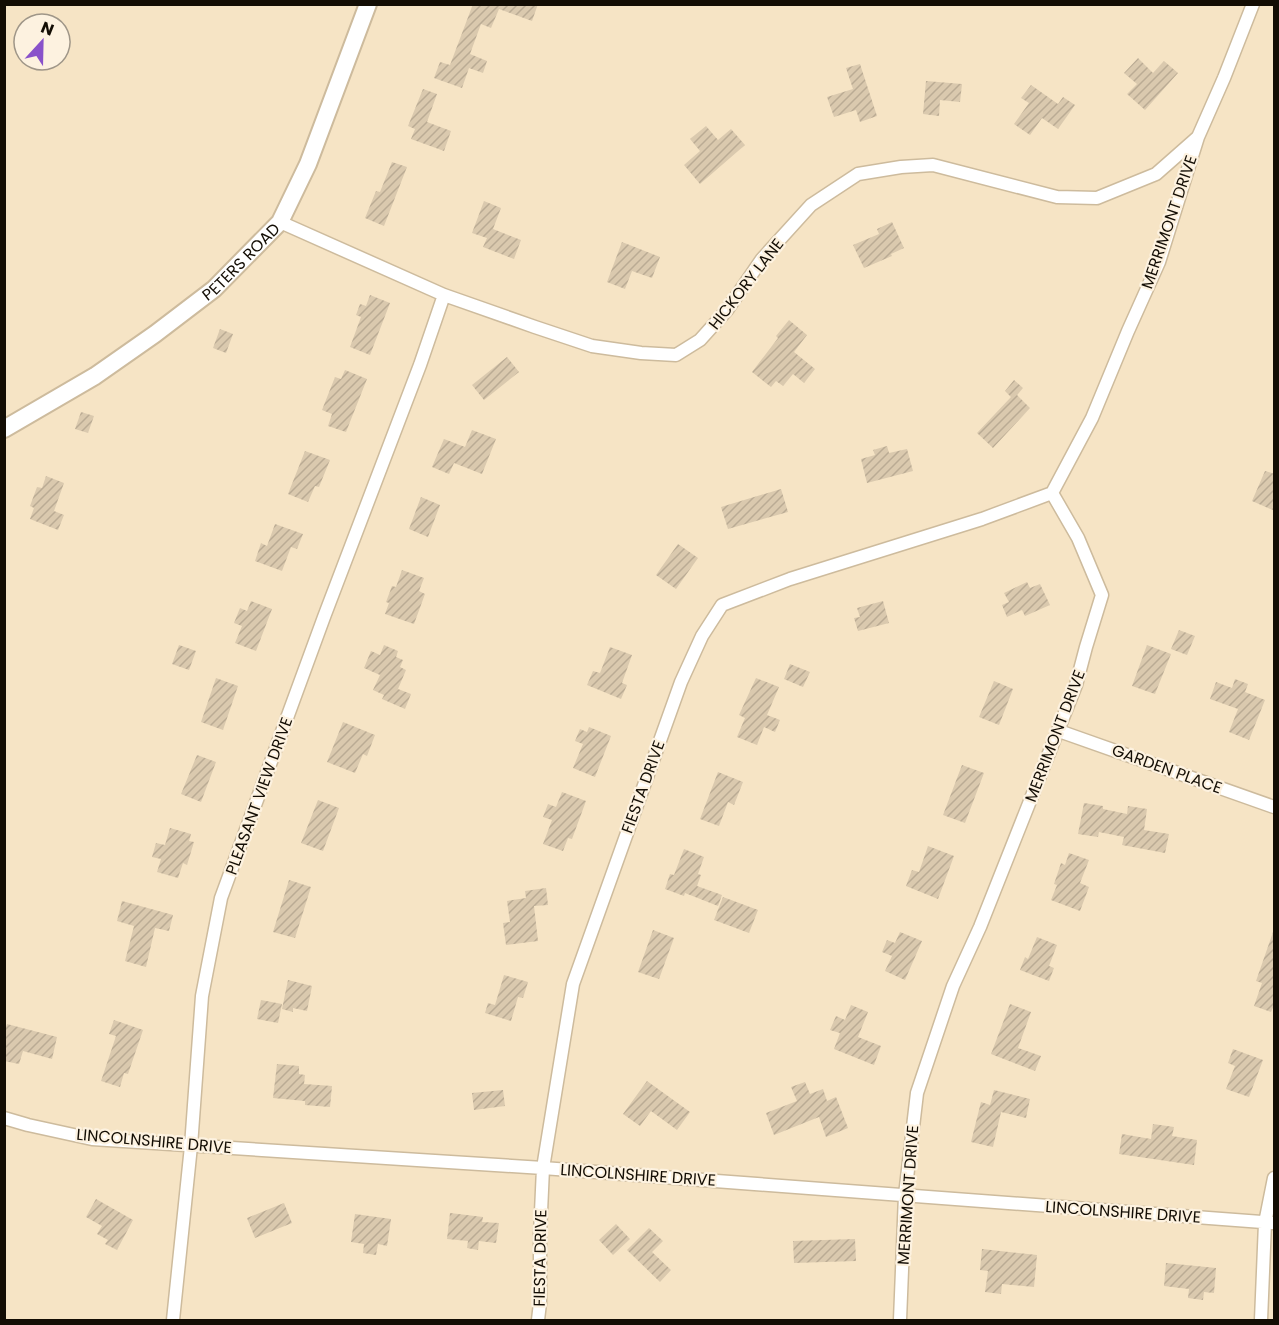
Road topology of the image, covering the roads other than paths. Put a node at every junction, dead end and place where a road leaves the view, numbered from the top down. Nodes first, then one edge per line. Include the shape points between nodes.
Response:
1 (368, 4) edge
2 (1253, 4) edge
3 (1198, 138) junction
4 (280, 222) junction
5 (444, 295) junction
6 (4, 429) edge
7 (1052, 493) junction
8 (1059, 731) junction
9 (1275, 807) edge
10 (4, 1118) edge
11 (191, 1146) junction
12 (543, 1168) junction
13 (1275, 1178) edge
14 (905, 1195) junction
15 (1270, 1223) edge
16 (173, 1320) edge
17 (538, 1320) edge
18 (900, 1320) edge
19 (1261, 1320) edge

1 - 4 street, PETERS ROAD via 308,164
2 - 3 street, MERRIMONT DRIVE
3 - 5 street, HICKORY LANE via 1156,174 1098,198 1057,196 933,165 858,174 811,206 762,259 721,318 700,340 676,355 592,346
3 - 7 street, MERRIMONT DRIVE via 1159,262 1092,418
4 - 5 street, HICKORY LANE
4 - 6 street, PETERS ROAD via 214,290 156,334 95,376
5 - 11 street, PLEASANT VIEW DRIVE via 221,898 202,996
7 - 8 street, MERRIMONT DRIVE via 1078,538 1102,595
7 - 12 street, FIESTA DRIVE via 722,605 702,636 681,682 573,984
8 - 9 street, GARDEN PLACE
8 - 14 street, MERRIMONT DRIVE via 953,986 917,1094
10 - 11 street, LINCOLNSHIRE DRIVE via 92,1139
11 - 12 street, LINCOLNSHIRE DRIVE
11 - 16 street, PLEASANT VIEW DRIVE
12 - 14 street, LINCOLNSHIRE DRIVE
12 - 17 street, FIESTA DRIVE
13 - 15 street
14 - 15 street, LINCOLNSHIRE DRIVE
14 - 18 street, MERRIMONT DRIVE
15 - 19 street

